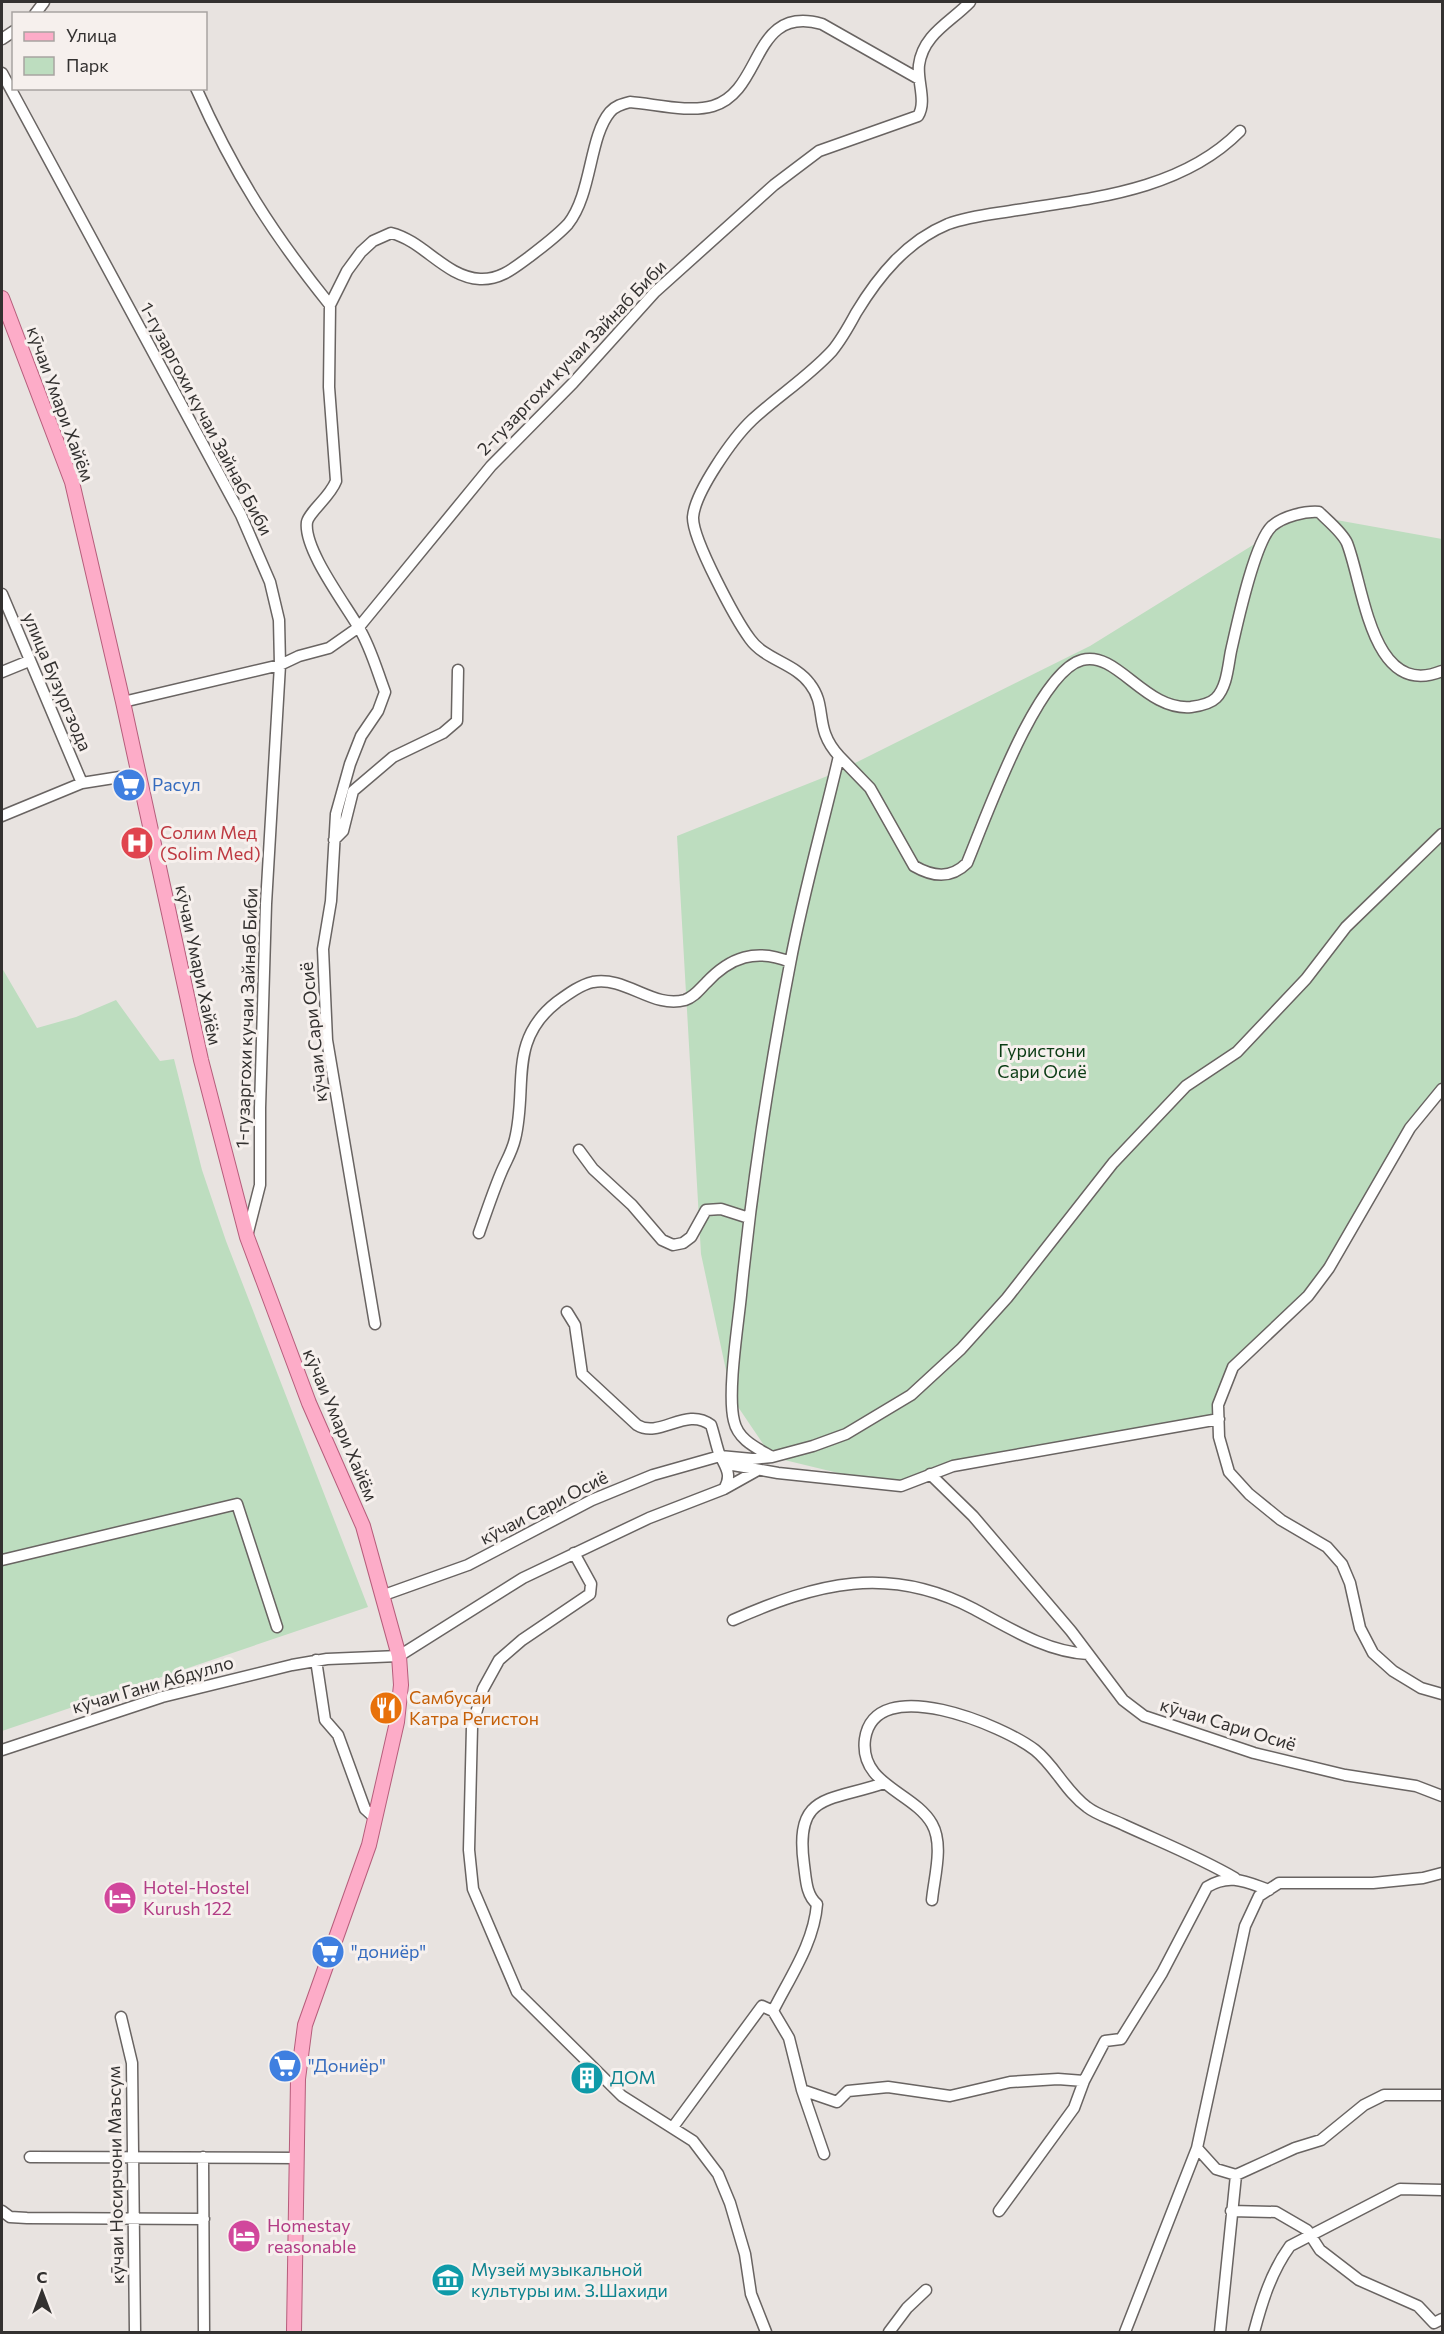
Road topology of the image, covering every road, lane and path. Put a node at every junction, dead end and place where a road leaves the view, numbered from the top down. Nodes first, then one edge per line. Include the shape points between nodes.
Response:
1 (970, 2) edge
2 (2, 73) edge
3 (919, 79) junction
4 (197, 90) edge
5 (1240, 131) dead end
6 (2, 298) edge
7 (330, 305) junction
8 (2, 594) edge
9 (359, 627) junction
10 (29, 662) junction
11 (280, 665) junction
12 (458, 670) dead end
13 (1443, 671) edge
14 (2, 672) edge
15 (123, 702) junction
16 (839, 756) junction
17 (139, 774) junction
18 (82, 783) junction
19 (2, 816) edge
20 (1443, 834) edge
21 (334, 840) junction
22 (790, 962) junction
23 (1443, 1089) edge
24 (579, 1150) dead end
25 (748, 1218) junction
26 (479, 1233) dead end
27 (247, 1237) junction
28 (567, 1312) dead end
29 (375, 1324) dead end
30 (1219, 1419) junction
31 (772, 1457) junction
32 (724, 1460) junction
33 (758, 1470) junction
34 (930, 1474) junction
35 (724, 1489) junction
36 (574, 1553) junction
37 (2, 1560) edge
38 (384, 1595) junction
39 (733, 1620) dead end
40 (277, 1627) dead end
41 (1088, 1654) junction
42 (399, 1656) junction
43 (316, 1660) junction
44 (1443, 1694) edge
45 (2, 1749) edge
46 (884, 1783) junction
47 (1443, 1796) edge
48 (375, 1818) junction
49 (1443, 1873) edge
50 (1235, 1878) junction
51 (1269, 1890) junction
52 (932, 1900) dead end
53 (773, 2011) junction
54 (121, 2017) dead end
55 (1084, 2081) junction
56 (802, 2090) junction
57 (1443, 2095) edge
58 (673, 2127) junction
59 (1197, 2148) junction
60 (824, 2154) dead end
61 (30, 2157) dead end
62 (133, 2157) junction
63 (203, 2157) junction
64 (297, 2158) junction
65 (1236, 2175) junction
66 (1443, 2190) edge
67 (2, 2211) edge
68 (999, 2211) dead end
69 (1230, 2211) junction
70 (134, 2219) junction
71 (204, 2219) junction
72 (1310, 2234) junction
73 (926, 2290) dead end
74 (1436, 2325) edge
75 (135, 2332) edge
76 (204, 2332) edge
77 (294, 2332) edge
78 (766, 2332) edge
79 (889, 2332) edge
80 (1125, 2332) edge
81 (1220, 2332) edge
82 (1254, 2332) edge

1 - 3 street via 937,30 924,48
2 - 11 street, 1-гузаргохи кучаи Зайнаб Биби via 241,515 270,582 279,620
3 - 7 street via 822,24 793,20 780,26 740,84 727,99 714,106 630,102 609,113 581,200 568,224 512,270 495,278 466,276 402,236 383,234 347,270
3 - 9 street, 2-гузаргохи кучаи Зайнаб Биби via 921,112 911,120 819,151 774,185 655,292 491,466
4 - 7 street via 226,154 261,214
5 - 16 street via 1199,162 1162,180 1097,197 977,216 927,234 880,275 846,332 823,360 750,422 728,451 694,508 695,535 752,641 811,684 827,744
6 - 15 main road, кӯчаи Умари Хайём via 72,482
7 - 9 street, кӯчаи Сари Осиё via 329,387 336,481 332,492 310,515 307,530 329,582
8 - 10 street, улица Бузургзода
9 - 11 street, 2-гузаргохи кучаи Зайнаб Биби via 329,648
9 - 21 street, кӯчаи Сари Осиё via 385,692 350,764 336,814
10 - 14 street
10 - 18 street, улица Бузургзода
11 - 15 street, 2-гузаргохи кучаи Зайнаб Биби
11 - 27 street, 1-гузаргохи кучаи Зайнаб Биби via 266,904 260,1185
12 - 21 street via 457,721 443,734 393,757 353,791 343,831
13 - 16 street via 1429,676 1411,674 1393,665 1372,634 1346,540 1319,512 1305,511 1272,526 1259,549 1218,697 1210,703 1177,708 1166,705 1107,664 1093,659 1075,662 1064,670 1020,738 967,863 958,872 942,876 914,866 870,788
15 - 17 main road, кӯчаи Умари Хайём
16 - 22 street
17 - 18 street
17 - 27 main road, кӯчаи Умари Хайём via 201,1060
18 - 19 street
20 - 31 street via 1346,927 1306,979 1237,1052 1186,1086 1113,1163 1007,1298 936,1372 911,1395 846,1434
21 - 29 street, кӯчаи Сари Осиё via 331,901 323,950 327,1040
22 - 25 street
22 - 26 street via 759,954 732,960 692,997 683,1000 660,999 620,983 591,982 544,1012 524,1048 516,1137
23 - 30 street via 1410,1128 1329,1268 1308,1296 1233,1367 1218,1405
24 - 25 street via 662,1240 673,1245 692,1237 706,1210
25 - 31 street via 732,1398 734,1421 739,1434
27 - 38 main road, кӯчаи Умари Хайём via 309,1402 363,1527
28 - 32 street via 574,1325 579,1366 587,1381 641,1427 648,1429 693,1417 705,1421 711,1425
30 - 34 street, кӯчаи Сари Осиё via 953,1466
30 - 44 street via 1229,1472 1249,1494 1327,1547 1342,1564 1360,1628 1373,1653 1421,1688
31 - 32 street
32 - 33 street, кӯчаи Сари Осиё
32 - 35 street via 729,1476
32 - 38 street, кӯчаи Сари Осиё via 652,1474 592,1500 468,1564
33 - 34 street, кӯчаи Сари Осиё via 886,1486 901,1486
33 - 35 street
34 - 41 street, кӯчаи Сари Осиё via 973,1516
35 - 36 street
36 - 42 street via 474,1607
36 - 58 street via 591,1584 590,1594 499,1660 483,1689 472,1727 469,1850 473,1889 517,1992 622,2096
37 - 40 street via 237,1504
38 - 42 main road, кӯчаи Умари Хайём
39 - 41 street via 784,1598 867,1582 923,1588 960,1602 1042,1644 1068,1653
41 - 47 street, кӯчаи Сари Осиё via 1123,1700 1144,1716 1254,1753 1345,1775 1416,1786
42 - 43 street, кӯчаи Гани Абдулло
42 - 48 main road, кӯчаи Умари Хайём via 402,1685 397,1722
43 - 45 street, кӯчаи Гани Абдулло via 162,1697
43 - 48 street via 325,1720 339,1735 365,1809
46 - 50 street via 869,1766 866,1756 865,1738 873,1719 899,1706 945,1711 998,1728 1034,1749 1087,1808
46 - 52 street via 917,1807 933,1825 938,1849
46 - 53 street via 825,1799 803,1824 801,1840 811,1899 817,1904 815,1919 802,1957
48 - 64 main road, кӯчаи Умари Хайём via 305,2025 298,2079
49 - 51 street via 1373,1883 1279,1883
50 - 51 street
50 - 55 street via 1219,1879 1207,1887 1130,2025 1121,2039 1106,2041
51 - 59 street via 1259,1896 1245,1926
53 - 56 street via 789,2038
53 - 58 street via 762,2006
54 - 62 street, кӯчаи Носирчони Маъсум via 132,2063
55 - 56 street via 1010,2082 950,2096 888,2087 848,2091 837,2102
55 - 68 street via 1074,2108
56 - 60 street
57 - 65 street via 1384,2095 1364,2105 1321,2140
58 - 78 street via 693,2141 722,2184 745,2254 751,2294
59 - 65 street via 1216,2169
59 - 80 street
61 - 62 street
62 - 63 street
62 - 70 street, кӯчаи Носирчони Маъсум
63 - 64 street
63 - 71 street
64 - 77 main road, кӯчаи Умари Хайём
65 - 69 street
66 - 72 street via 1400,2189
67 - 70 street via 10,2217
69 - 72 street via 1276,2212
69 - 81 street
70 - 71 street
70 - 75 street, кӯчаи Носирчони Маъсум
71 - 76 street
72 - 74 street via 1320,2250 1359,2280 1418,2306
72 - 82 street via 1290,2246 1280,2259
73 - 79 street

